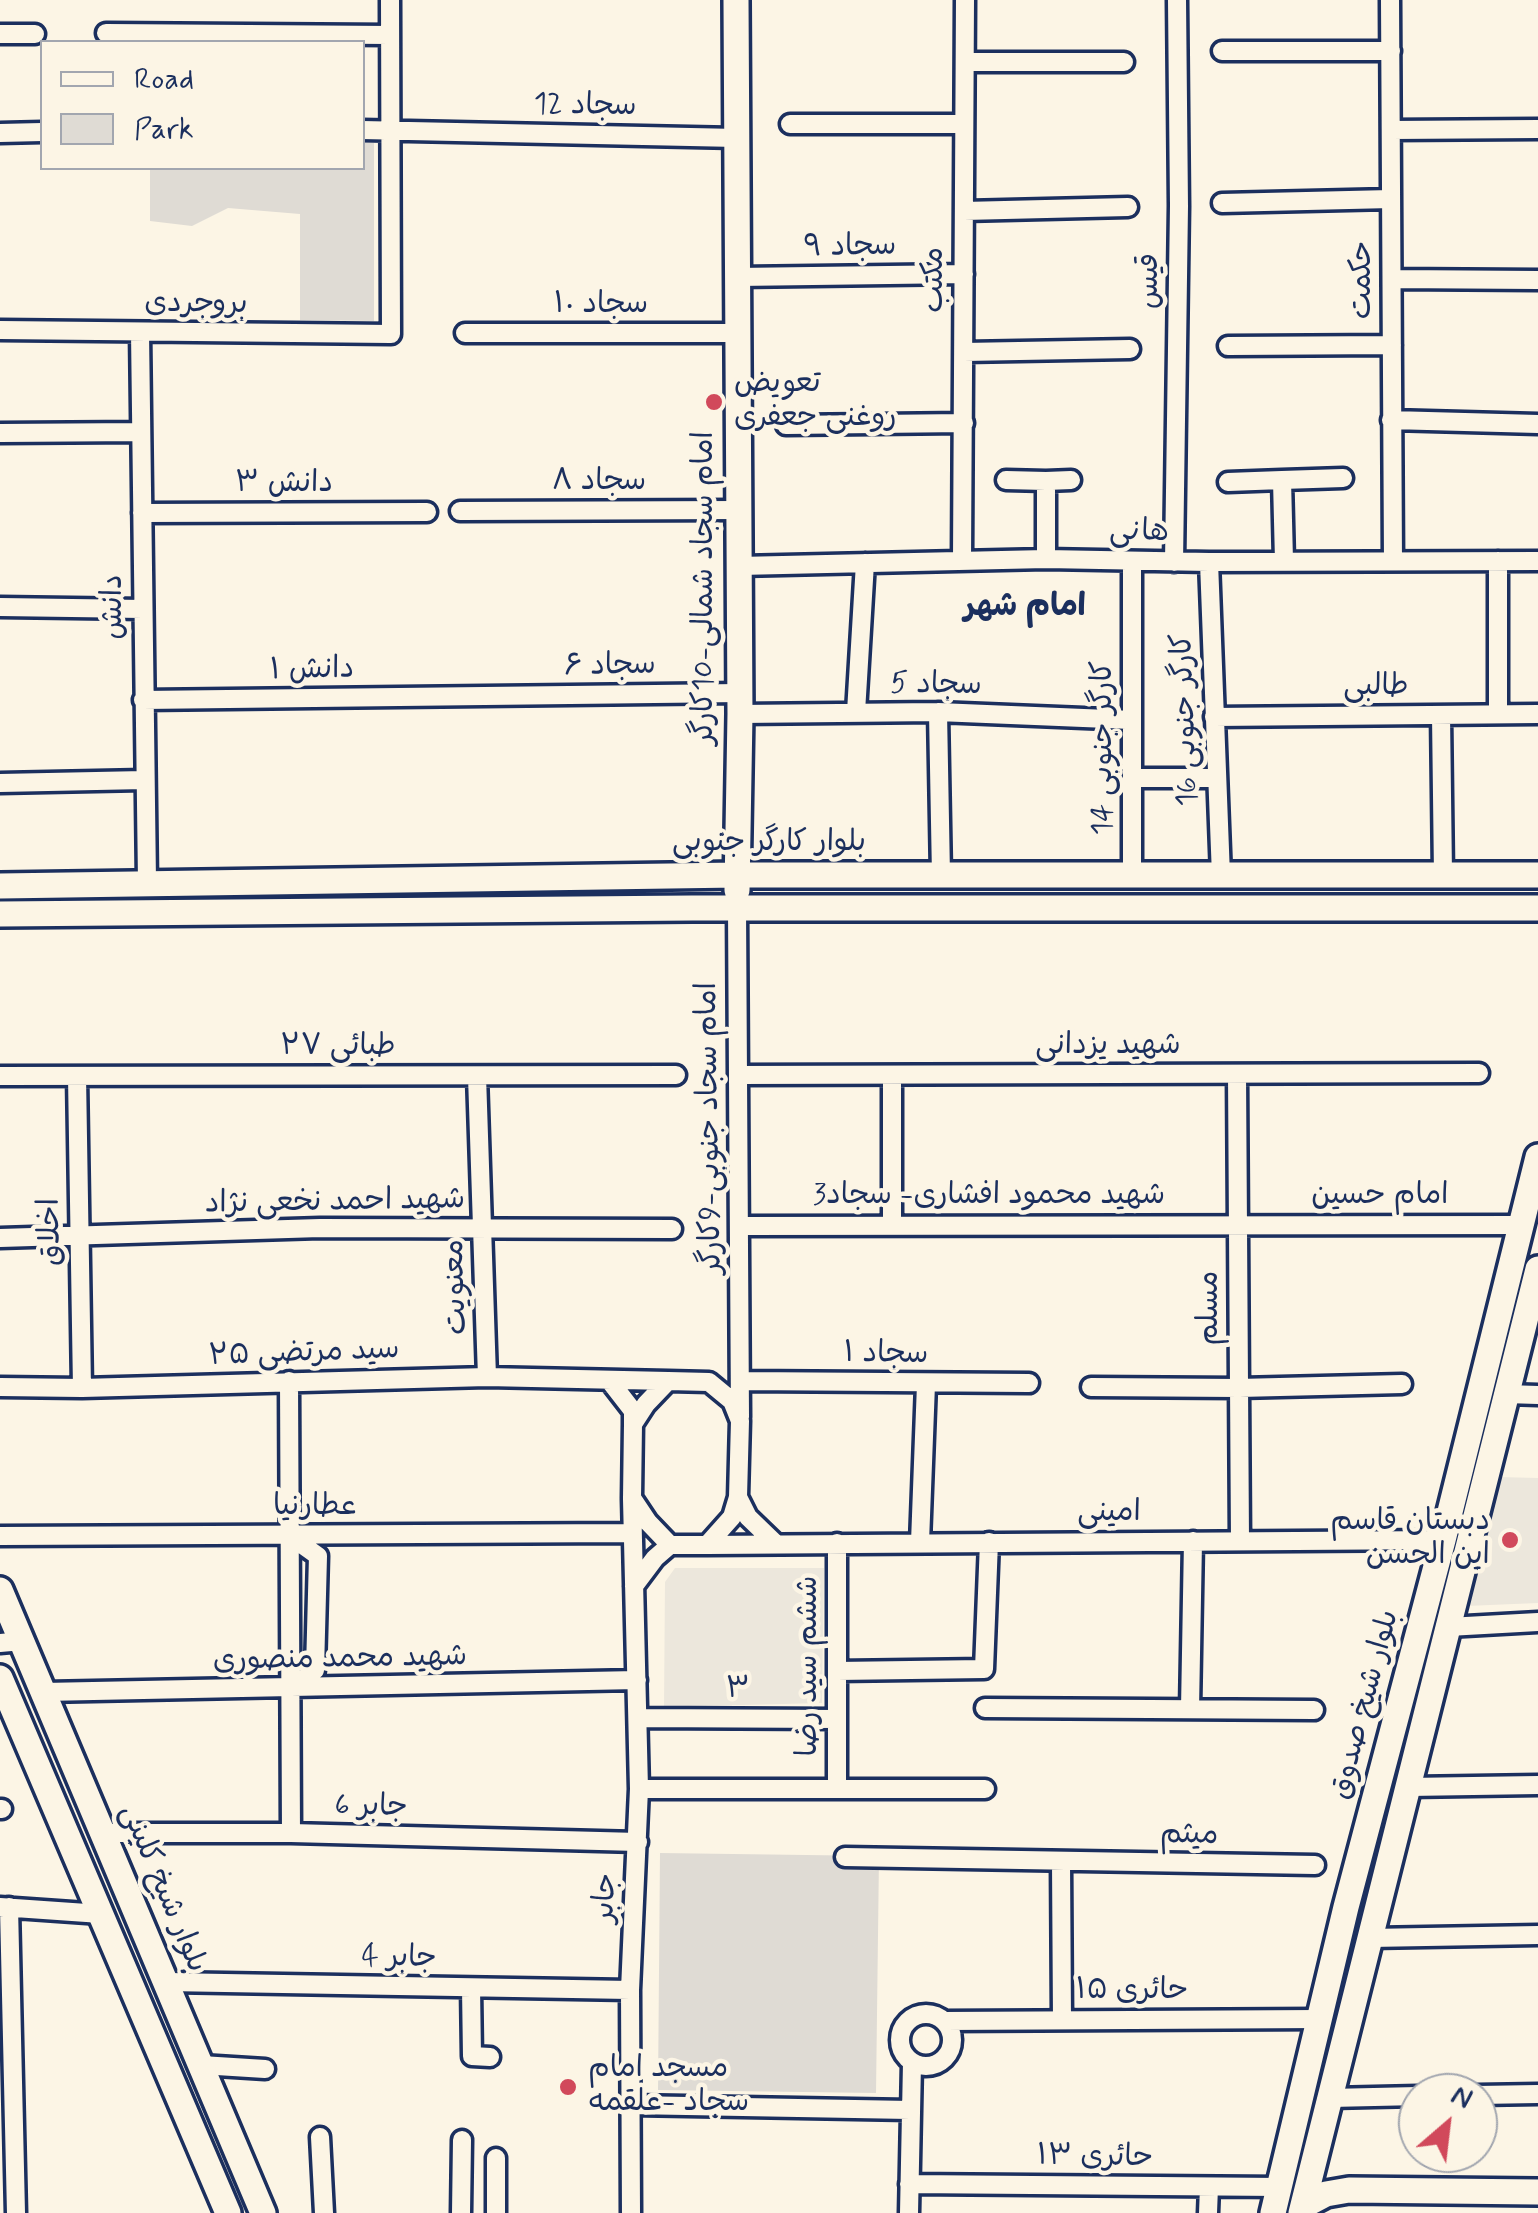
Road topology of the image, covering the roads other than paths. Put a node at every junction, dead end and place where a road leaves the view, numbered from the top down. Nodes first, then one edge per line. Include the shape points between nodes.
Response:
1 (390, 0) edge
2 (736, 0) edge
3 (966, 0) edge
4 (1177, 0) edge
5 (1390, 0) edge
6 (106, 33) dead end
7 (0, 34) edge
8 (36, 34) dead end
9 (390, 35) junction
10 (1222, 50) dead end
11 (1391, 51) junction
12 (965, 62) junction
13 (1124, 62) dead end
14 (790, 124) dead end
15 (964, 124) junction
16 (365, 130) edge
17 (390, 130) junction
18 (1391, 130) junction
19 (1538, 130) edge
20 (0, 132) edge
21 (40, 132) edge
22 (737, 138) junction
23 (1391, 199) junction
24 (1222, 203) dead end
25 (1128, 207) dead end
26 (964, 211) junction
27 (964, 274) junction
28 (738, 277) junction
29 (1392, 279) junction
30 (1538, 280) edge
31 (0, 330) edge
32 (140, 332) junction
33 (465, 334) dead end
34 (738, 334) junction
35 (1392, 345) junction
36 (1228, 346) dead end
37 (1130, 349) dead end
38 (964, 352) junction
39 (1391, 420) junction
40 (964, 423) junction
41 (1538, 424) edge
42 (786, 425) dead end
43 (141, 432) junction
44 (0, 433) edge
45 (1343, 478) dead end
46 (1006, 480) dead end
47 (1071, 480) dead end
48 (1282, 480) junction
49 (1046, 482) junction
50 (1228, 482) dead end
51 (739, 510) junction
52 (427, 512) dead end
53 (460, 512) dead end
54 (142, 514) junction
55 (1046, 559) junction
56 (962, 560) junction
57 (1393, 560) junction
58 (1498, 560) junction
59 (1538, 560) edge
60 (1132, 561) junction
61 (1284, 561) junction
62 (1174, 562) junction
63 (1209, 562) junction
64 (865, 563) junction
65 (739, 566) junction
66 (0, 608) edge
67 (143, 609) junction
68 (481, 696) joint
69 (143, 700) junction
70 (740, 704) junction
71 (856, 712) junction
72 (938, 712) junction
73 (1498, 714) junction
74 (1538, 714) edge
75 (1441, 715) junction
76 (1214, 717) junction
77 (1132, 720) junction
78 (1132, 778) junction
79 (1216, 778) junction
80 (144, 780) junction
81 (0, 782) edge
82 (1443, 875) junction
83 (1538, 875) edge
84 (737, 876) junction
85 (942, 876) junction
86 (1132, 876) junction
87 (1220, 876) junction
88 (147, 882) junction
89 (0, 886) edge
90 (737, 908) junction
91 (1534, 911) edge
92 (0, 914) edge
93 (1478, 1073) dead end
94 (1237, 1074) junction
95 (738, 1075) junction
96 (892, 1075) junction
97 (0, 1076) edge
98 (77, 1076) junction
99 (477, 1076) junction
100 (676, 1076) dead end
101 (1538, 1156) edge
102 (1522, 1224) junction
103 (892, 1225) junction
104 (1238, 1225) junction
105 (740, 1226) junction
106 (482, 1229) junction
107 (672, 1229) dead end
108 (0, 1238) edge
109 (80, 1238) junction
110 (1538, 1269) edge
111 (740, 1348) junction
112 (488, 1377) junction
113 (609, 1380) junction
114 (290, 1381) junction
115 (668, 1381) junction
116 (742, 1381) junction
117 (708, 1382) junction
118 (1029, 1382) dead end
119 (926, 1384) junction
120 (1402, 1384) dead end
121 (1091, 1386) dead end
122 (0, 1387) edge
123 (82, 1388) junction
124 (1239, 1388) junction
125 (1506, 1394) junction
126 (1538, 1394) edge
127 (740, 1421) junction
128 (633, 1424) junction
129 (738, 1497) junction
130 (632, 1498) junction
131 (631, 1533) junction
132 (0, 1536) edge
133 (289, 1536) junction
134 (1443, 1540) junction
135 (1193, 1541) junction
136 (1240, 1541) junction
137 (920, 1542) junction
138 (989, 1542) junction
139 (837, 1543) junction
140 (708, 1544) junction
141 (776, 1544) junction
142 (670, 1545) junction
143 (634, 1586) junction
144 (0, 1590) edge
145 (1538, 1622) edge
146 (1448, 1627) junction
147 (11, 1642) edge
148 (837, 1671) junction
149 (0, 1678) edge
150 (638, 1680) junction
151 (290, 1689) junction
152 (44, 1692) junction
153 (984, 1708) dead end
154 (1190, 1709) junction
155 (1314, 1710) dead end
156 (638, 1718) junction
157 (837, 1719) junction
158 (1538, 1785) edge
159 (1408, 1787) junction
160 (838, 1788) junction
161 (639, 1789) junction
162 (985, 1789) dead end
163 (104, 1833) junction
164 (291, 1833) junction
165 (638, 1842) junction
166 (845, 1857) dead end
167 (1061, 1862) junction
168 (1315, 1865) dead end
169 (4, 1907) edge
170 (101, 1914) junction
171 (1538, 1935) edge
172 (1370, 1938) junction
173 (167, 1982) junction
174 (471, 1988) junction
175 (630, 1990) junction
176 (1321, 2019) junction
177 (1062, 2020) junction
178 (944, 2021) junction
179 (6, 2056) edge
180 (490, 2057) dead end
181 (912, 2063) junction
182 (202, 2064) junction
183 (266, 2069) dead end
184 (1538, 2094) edge
185 (1498, 2095) edge
186 (1398, 2096) edge
187 (1330, 2098) junction
188 (631, 2105) junction
189 (910, 2110) junction
190 (320, 2136) dead end
191 (462, 2140) dead end
192 (7, 2145) edge
193 (496, 2158) dead end
194 (1310, 2174) junction
195 (909, 2184) junction
196 (1209, 2187) junction
197 (1280, 2187) junction
198 (1349, 2190) junction
199 (1538, 2192) edge
200 (1302, 2209) edge
201 (16, 2213) edge
202 (228, 2213) edge
203 (263, 2213) edge
204 (324, 2213) edge
205 (460, 2213) edge
206 (496, 2213) edge
207 (631, 2213) edge
208 (909, 2213) edge
209 (1208, 2213) edge
210 (1273, 2213) edge

1 - 9 street
2 - 22 main road, امام سجاد شمالی-10کارگر
3 - 12 street, مکتب
4 - 62 street, قیس
5 - 11 street, حکمت
6 - 9 street
7 - 8 street
9 - 17 street
10 - 11 street
11 - 18 street, حکمت
12 - 13 street
12 - 15 street, مکتب
14 - 15 street
15 - 26 street, مکتب
16 - 17 street, سجاد 12
17 - 22 street, سجاد 12
17 - 32 street, بروجردی via 391,334
18 - 19 street
18 - 23 street, حکمت
20 - 21 street
22 - 28 main road, امام سجاد شمالی-10کارگر
23 - 24 street
23 - 29 street, حکمت
25 - 26 street
26 - 27 street, مکتب
27 - 28 street, سجاد ۹
27 - 38 street, مکتب
28 - 34 main road, امام سجاد شمالی-10کارگر
29 - 30 street
29 - 35 street, حکمت
31 - 32 street, بروجردی
32 - 43 street, دانش
33 - 34 street, سجاد ۱۰
34 - 51 main road, امام سجاد شمالی-10کارگر
35 - 36 street
35 - 39 street, حکمت
37 - 38 street
38 - 40 street, مکتب
39 - 41 street
39 - 57 street, حکمت
40 - 42 street
40 - 56 street, مکتب
43 - 44 street
43 - 54 street, دانش
45 - 48 street
46 - 49 street
47 - 49 street
48 - 50 street
48 - 61 street
49 - 55 street
51 - 53 street, سجاد ۸
51 - 65 main road, امام سجاد شمالی-10کارگر
52 - 54 street, دانش ۳
54 - 67 street, دانش
55 - 56 street, هانی
55 - 60 street, هانی
56 - 64 street, هانی
57 - 58 street, هانی
57 - 61 street, هانی
58 - 59 street, هانی
58 - 73 street
60 - 62 street, هانی
60 - 77 street, کارگر جنوبی 14
61 - 63 street, هانی
62 - 63 street, هانی
63 - 76 street, کارگر جنوبی 16
64 - 65 street, هانی
64 - 71 street
65 - 70 main road, امام سجاد شمالی-10کارگر
66 - 67 street
67 - 69 street, دانش
68 - 69 street, دانش ۱
68 - 70 street, سجاد ۶
69 - 80 street, دانش
70 - 71 street, سجاد 5
70 - 84 main road, امام سجاد شمالی-10کارگر
71 - 72 street, سجاد 5
72 - 77 street, سجاد 5
72 - 85 street
73 - 74 street, طالبی
73 - 75 street, طالبی
75 - 76 street, طالبی
75 - 82 street
76 - 79 street, کارگر جنوبی 16
77 - 78 street, کارگر جنوبی 14
78 - 79 street
78 - 86 street, کارگر جنوبی 14
79 - 87 street, کارگر جنوبی 16
80 - 81 street
80 - 88 street, دانش
82 - 83 main road, بلوار کارگر جنوبی
82 - 87 main road, بلوار کارگر جنوبی
84 - 85 main road, بلوار کارگر جنوبی
84 - 88 main road, بلوار کارگر جنوبی
84 - 90 main road, امام سجاد شمالی-10کارگر
85 - 86 main road, بلوار کارگر جنوبی
86 - 87 main road, بلوار کارگر جنوبی
88 - 89 main road, بلوار کارگر جنوبی
90 - 91 main road
90 - 92 main road
90 - 95 street, امام سجاد جنوبی-9کارگر
93 - 94 street, شهید یزدانی
94 - 96 street, شهید یزدانی
94 - 104 street, مسلم
95 - 96 street, شهید یزدانی
95 - 105 street, امام سجاد جنوبی-9کارگر
96 - 103 street
97 - 98 street, طبائی ۲۷
98 - 99 street, طبائی ۲۷
98 - 109 street, اخلاق
99 - 100 street, طبائی ۲۷
99 - 106 street, معنویت
101 - 102 main road, بلوار شیخ صدوق
102 - 104 street, امام حسین
102 - 134 main road, بلوار شیخ صدوق
103 - 104 street, شهید محمود افشاری- سجاد3
103 - 105 street, شهید محمود افشاری- سجاد3
104 - 124 street, مسلم
105 - 111 street, امام سجاد جنوبی-9کارگر
106 - 107 street, شهید احمد نخعی نژاد
106 - 109 street, شهید احمد نخعی نژاد
106 - 112 street, معنویت
108 - 109 street, شهید احمد نخعی نژاد
109 - 123 street, اخلاق
110 - 125 main road, بلوار شیخ صدوق
111 - 116 street, امام سجاد جنوبی-9کارگر
111 - 117 street
112 - 113 street, ۲۵ سید مرتضی
112 - 114 street, ۲۵ سید مرتضی
113 - 115 street, ۲۵ سید مرتضی
113 - 128 street via 633,1412
114 - 123 street, ۲۵ سید مرتضی
114 - 133 street
115 - 117 street
115 - 128 street
116 - 119 street, سجاد ۱
116 - 127 street, امام سجاد جنوبی-9کارگر
117 - 127 street via 732,1401
118 - 119 street, سجاد ۱
119 - 137 street
120 - 124 street
121 - 124 street
122 - 123 street, ۲۵ سید مرتضی
124 - 136 street, مسلم
125 - 126 street
125 - 146 main road, بلوار شیخ صدوق
127 - 129 street
128 - 130 street
129 - 140 street via 732,1518
129 - 141 street
130 - 131 street, جابر
130 - 142 street
131 - 133 street, عطارنیا
131 - 143 street, جابر
132 - 133 street, عطارنیا
133 - 151 street
133 - 151 street via 318,1556 315,1670
134 - 136 street, امینی
134 - 176 main road, بلوار شیخ صدوق
135 - 136 street, امینی
135 - 138 street, امینی
135 - 154 street
137 - 138 street, امینی
137 - 139 street, امینی
138 - 148 street via 984,1670
139 - 141 street, امینی
139 - 148 street, ششم سید رضا
140 - 141 street, امینی
140 - 142 street
142 - 143 street
143 - 150 street, جابر
144 - 147 main road, بلوار شیخ کلینی
145 - 146 street
146 - 159 main road, بلوار شیخ صدوق
147 - 152 main road, بلوار شیخ کلینی
148 - 157 street, ششم سید رضا
149 - 170 main road
150 - 151 street, شهید محمد منصوری
150 - 156 street, جابر
151 - 152 street, شهید محمد منصوری
151 - 164 street
152 - 163 main road, بلوار شیخ کلینی
153 - 154 street
154 - 155 street
156 - 157 street, ۳
156 - 161 street, جابر
157 - 160 street, ششم سید رضا
158 - 159 street
159 - 172 main road, بلوار شیخ صدوق
160 - 161 street
160 - 162 street
161 - 165 street, جابر
163 - 164 street, جابر 6
163 - 173 main road, بلوار شیخ کلینی
164 - 165 street, جابر 6
165 - 175 street, جابر
166 - 167 street, میثم
167 - 168 street, میثم
167 - 177 street
169 - 170 street
169 - 179 street
170 - 202 main road
171 - 172 street
172 - 187 main road, بلوار شیخ صدوق
173 - 174 street, جابر 4
173 - 182 main road, بلوار شیخ کلینی
174 - 175 street, جابر 4
174 - 180 street via 472,2056
175 - 188 street, جابر
176 - 177 street, حائری ۱۵
176 - 197 main road, بلوار شیخ صدوق
177 - 178 street, حائری ۱۵
178 - 181 street via 952,2044 944,2060
178 - 181 street via 920,2014 905,2024 899,2040
179 - 192 street
181 - 189 street
182 - 183 street
182 - 203 main road, بلوار شیخ کلینی
184 - 185 street
186 - 187 street
187 - 194 main road, بلوار شیخ صدوق
188 - 189 street
188 - 207 street, جابر
189 - 195 street
190 - 204 street
191 - 205 street
192 - 201 street
193 - 206 street
194 - 198 main road
194 - 200 main road, بلوار شیخ صدوق
195 - 196 street, حائری ۱۳
195 - 208 street
196 - 197 street, حائری ۱۳
196 - 209 street
197 - 210 main road, بلوار شیخ صدوق
198 - 199 main road
198 - 200 main road

